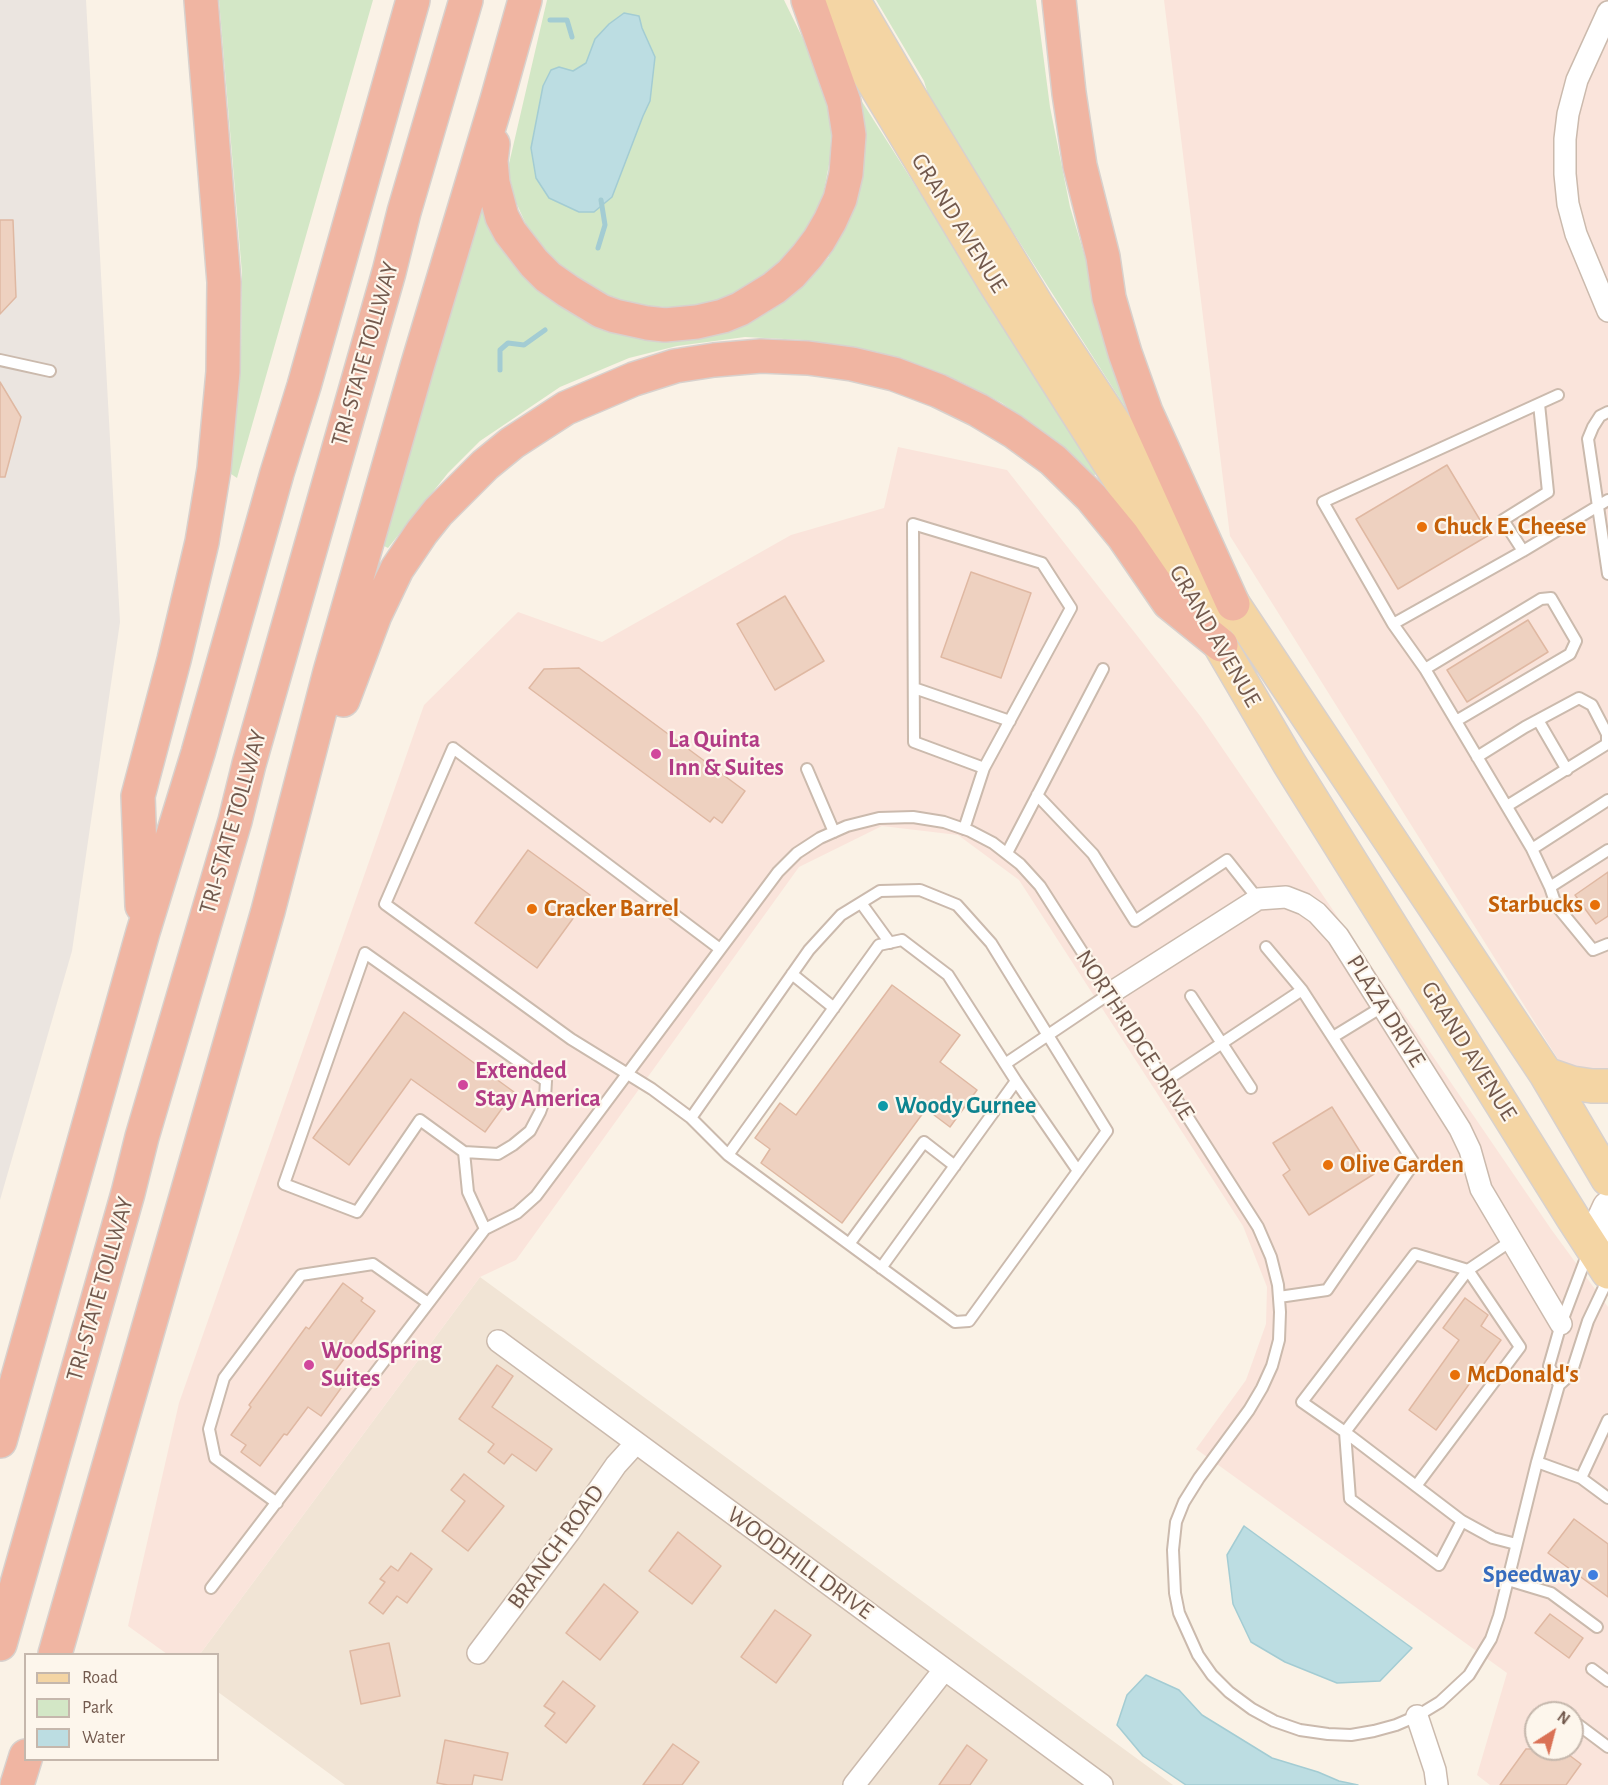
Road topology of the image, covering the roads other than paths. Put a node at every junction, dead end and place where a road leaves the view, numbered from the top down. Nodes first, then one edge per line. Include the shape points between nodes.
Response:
1 (201, 0) edge
2 (412, 0) edge
3 (466, 0) edge
4 (525, 0) edge
5 (808, 0) edge
6 (824, 0) edge
7 (853, 0) edge
8 (1059, 0) edge
9 (1608, 12) edge
10 (497, 100) junction
11 (1608, 311) edge
12 (0, 360) edge
13 (50, 371) dead end
14 (1558, 395) dead end
15 (1539, 404) junction
16 (1608, 412) edge
17 (1608, 500) edge
18 (1597, 506) junction
19 (1523, 551) junction
20 (1608, 574) edge
21 (1233, 604) junction
22 (1393, 624) junction
23 (1221, 645) junction
24 (1103, 669) dead end
25 (1425, 669) junction
26 (914, 688) junction
27 (1538, 720) junction
28 (1010, 721) junction
29 (1456, 721) junction
30 (1478, 757) junction
31 (984, 768) junction
32 (807, 770) dead end
33 (1567, 770) junction
34 (1037, 795) junction
35 (1608, 800) edge
36 (1507, 806) junction
37 (964, 829) junction
38 (834, 832) junction
39 (1532, 849) junction
40 (1608, 850) edge
41 (1007, 853) junction
42 (1550, 887) junction
43 (1258, 899) junction
44 (861, 903) junction
45 (268, 911) junction
46 (143, 932) junction
47 (890, 943) junction
48 (1608, 944) edge
49 (1266, 947) dead end
50 (720, 949) junction
51 (792, 974) junction
52 (1302, 990) junction
53 (1109, 994) junction
54 (1191, 996) dead end
55 (1382, 1007) junction
56 (834, 1008) junction
57 (1047, 1035) junction
58 (1333, 1037) junction
59 (1222, 1043) junction
60 (1005, 1064) junction
61 (627, 1073) junction
62 (1546, 1074) junction
63 (1016, 1081) junction
64 (1165, 1082) junction
65 (1608, 1086) edge
66 (1251, 1088) dead end
67 (691, 1118) junction
68 (464, 1152) junction
69 (729, 1155) junction
70 (955, 1166) junction
71 (1078, 1171) junction
72 (1608, 1179) edge
73 (1608, 1207) edge
74 (485, 1229) junction
75 (1511, 1241) junction
76 (849, 1244) junction
77 (1599, 1259) edge
78 (881, 1268) junction
79 (1468, 1270) junction
80 (1608, 1279) edge
81 (1279, 1297) junction
82 (428, 1303) junction
83 (1561, 1324) junction
84 (498, 1341) dead end
85 (1558, 1385) junction
86 (1608, 1420) edge
87 (1345, 1432) junction
88 (0, 1441) edge
89 (636, 1443) junction
90 (1537, 1462) junction
91 (1581, 1478) junction
92 (1416, 1486) junction
93 (1608, 1498) edge
94 (277, 1503) junction
95 (1462, 1521) junction
96 (1516, 1544) junction
97 (1508, 1580) junction
98 (211, 1588) dead end
99 (1597, 1627) dead end
100 (0, 1644) edge
101 (55, 1653) edge
102 (478, 1653) dead end
103 (1592, 1669) dead end
104 (944, 1670) junction
105 (1608, 1680) edge
106 (1417, 1716) junction
107 (1584, 1729) edge
108 (1608, 1747) edge
109 (24, 1761) edge
110 (17, 1785) edge
111 (854, 1785) edge
112 (1102, 1785) edge
113 (1437, 1785) edge

1 - 46 highway via 224,282 222,372 214,469 202,542 138,796
2 - 46 highway, TRI-STATE TOLLWAY via 308,374
3 - 100 highway, TRI-STATE TOLLWAY
4 - 10 highway
5 - 10 highway via 848,118 848,154 840,199 819,240 791,274 754,301 723,316 665,325 630,320 595,308 548,278 510,232 500,209 491,161
6 - 23 main road, GRAND AVENUE
7 - 21 main road, GRAND AVENUE via 1038,307
8 - 21 highway via 1080,166 1103,256 1109,298 1146,412
9 - 11 street via 1577,80 1568,114 1565,174 1576,234
10 - 45 highway via 343,627
12 - 13 lane
14 - 15 lane
15 - 19 lane via 1548,492 1503,520
15 - 22 lane via 1323,502
16 - 18 lane via 1600,416 1588,439
17 - 18 lane
18 - 19 lane
18 - 20 lane
19 - 22 lane
21 - 62 main road, GRAND AVENUE
22 - 25 lane
23 - 45 highway via 1169,603 1124,536 1053,460 978,410 894,374 852,364 761,356 675,366 596,394 540,424 485,465 422,532 397,569 375,615
23 - 77 main road, GRAND AVENUE via 1289,763
24 - 34 lane
25 - 29 lane
25 - 29 lane via 1541,598 1551,598 1576,641 1570,654
26 - 28 lane
26 - 28 lane via 913,524 1042,563 1071,608
26 - 31 lane via 914,742
27 - 30 lane
27 - 33 lane
27 - 33 lane via 1579,698 1592,705 1607,734 1607,744
28 - 31 lane
29 - 30 lane
30 - 36 lane
31 - 37 lane
32 - 38 lane
33 - 36 lane
34 - 41 lane
34 - 43 lane via 1093,854 1136,921 1227,860
35 - 39 lane
36 - 39 lane
37 - 38 lane, NORTHRIDGE DRIVE via 913,817 879,818
37 - 41 lane, NORTHRIDGE DRIVE
38 - 50 lane, NORTHRIDGE DRIVE via 797,853 778,872
39 - 42 lane
40 - 42 lane
41 - 53 lane, NORTHRIDGE DRIVE via 1040,886
42 - 48 lane via 1557,905 1593,950
43 - 53 street
43 - 55 street, PLAZA DRIVE via 1295,899 1317,913 1338,936
44 - 47 lane
44 - 51 lane via 841,915
44 - 57 lane via 880,891 920,890 957,904 991,943
45 - 101 highway
46 - 88 highway, TRI-STATE TOLLWAY
47 - 56 lane via 879,945
47 - 60 lane via 902,940 948,975
49 - 52 lane
50 - 61 lane, NORTHRIDGE DRIVE
50 - 61 lane via 453,748 385,904 571,1039
51 - 56 lane
51 - 67 lane
52 - 58 lane
52 - 59 lane
53 - 57 lane
53 - 64 lane, NORTHRIDGE DRIVE
54 - 59 lane
55 - 58 lane
55 - 75 street, PLAZA DRIVE via 1461,1129 1480,1189
56 - 69 lane
57 - 60 lane
57 - 71 lane via 1107,1131
58 - 81 lane via 1414,1163 1327,1290
59 - 64 lane
59 - 66 lane
60 - 63 lane
61 - 67 lane
61 - 74 lane, NORTHRIDGE DRIVE via 536,1196 517,1213
62 - 65 main road via 1572,1083
62 - 72 main road, GRAND AVENUE
63 - 70 lane
63 - 71 lane
64 - 81 lane, NORTHRIDGE DRIVE via 1258,1227 1271,1257
67 - 69 lane
68 - 68 lane via 420,1120 357,1212 284,1184 364,953 546,1081 545,1098 530,1131 498,1154
68 - 74 lane via 468,1192
69 - 76 lane
70 - 76 lane via 924,1142
70 - 78 lane
71 - 78 lane via 969,1321 955,1322
73 - 77 street
74 - 82 lane
75 - 79 lane
75 - 83 street, PLAZA DRIVE
76 - 78 lane
77 - 83 lane
79 - 87 lane
79 - 87 lane via 1415,1254 1302,1402
79 - 92 lane via 1520,1347
80 - 85 lane via 1588,1321 1571,1374
81 - 106 lane, NORTHRIDGE DRIVE via 1279,1340 1262,1388 1198,1478 1176,1522 1173,1550 1179,1613 1212,1675 1229,1692 1274,1721 1300,1730 1351,1735
82 - 94 lane
82 - 94 lane via 373,1264 301,1275 224,1378 209,1428 215,1458
83 - 85 lane via 1549,1366
84 - 89 street, WOODHILL DRIVE
85 - 90 lane, NORTHRIDGE DRIVE
86 - 91 lane
87 - 92 lane
87 - 95 lane via 1350,1499 1439,1565
89 - 102 street, BRANCH ROAD
89 - 104 street, WOODHILL DRIVE
90 - 91 lane
90 - 96 lane, NORTHRIDGE DRIVE
91 - 93 lane
92 - 95 lane
94 - 98 lane
95 - 96 lane via 1493,1538
96 - 97 lane, NORTHRIDGE DRIVE
97 - 99 lane via 1551,1593
97 - 106 lane, NORTHRIDGE DRIVE via 1491,1639 1469,1675 1440,1702
103 - 105 lane
104 - 111 street
104 - 112 street, WOODHILL DRIVE
106 - 113 street
107 - 108 lane
109 - 110 highway

